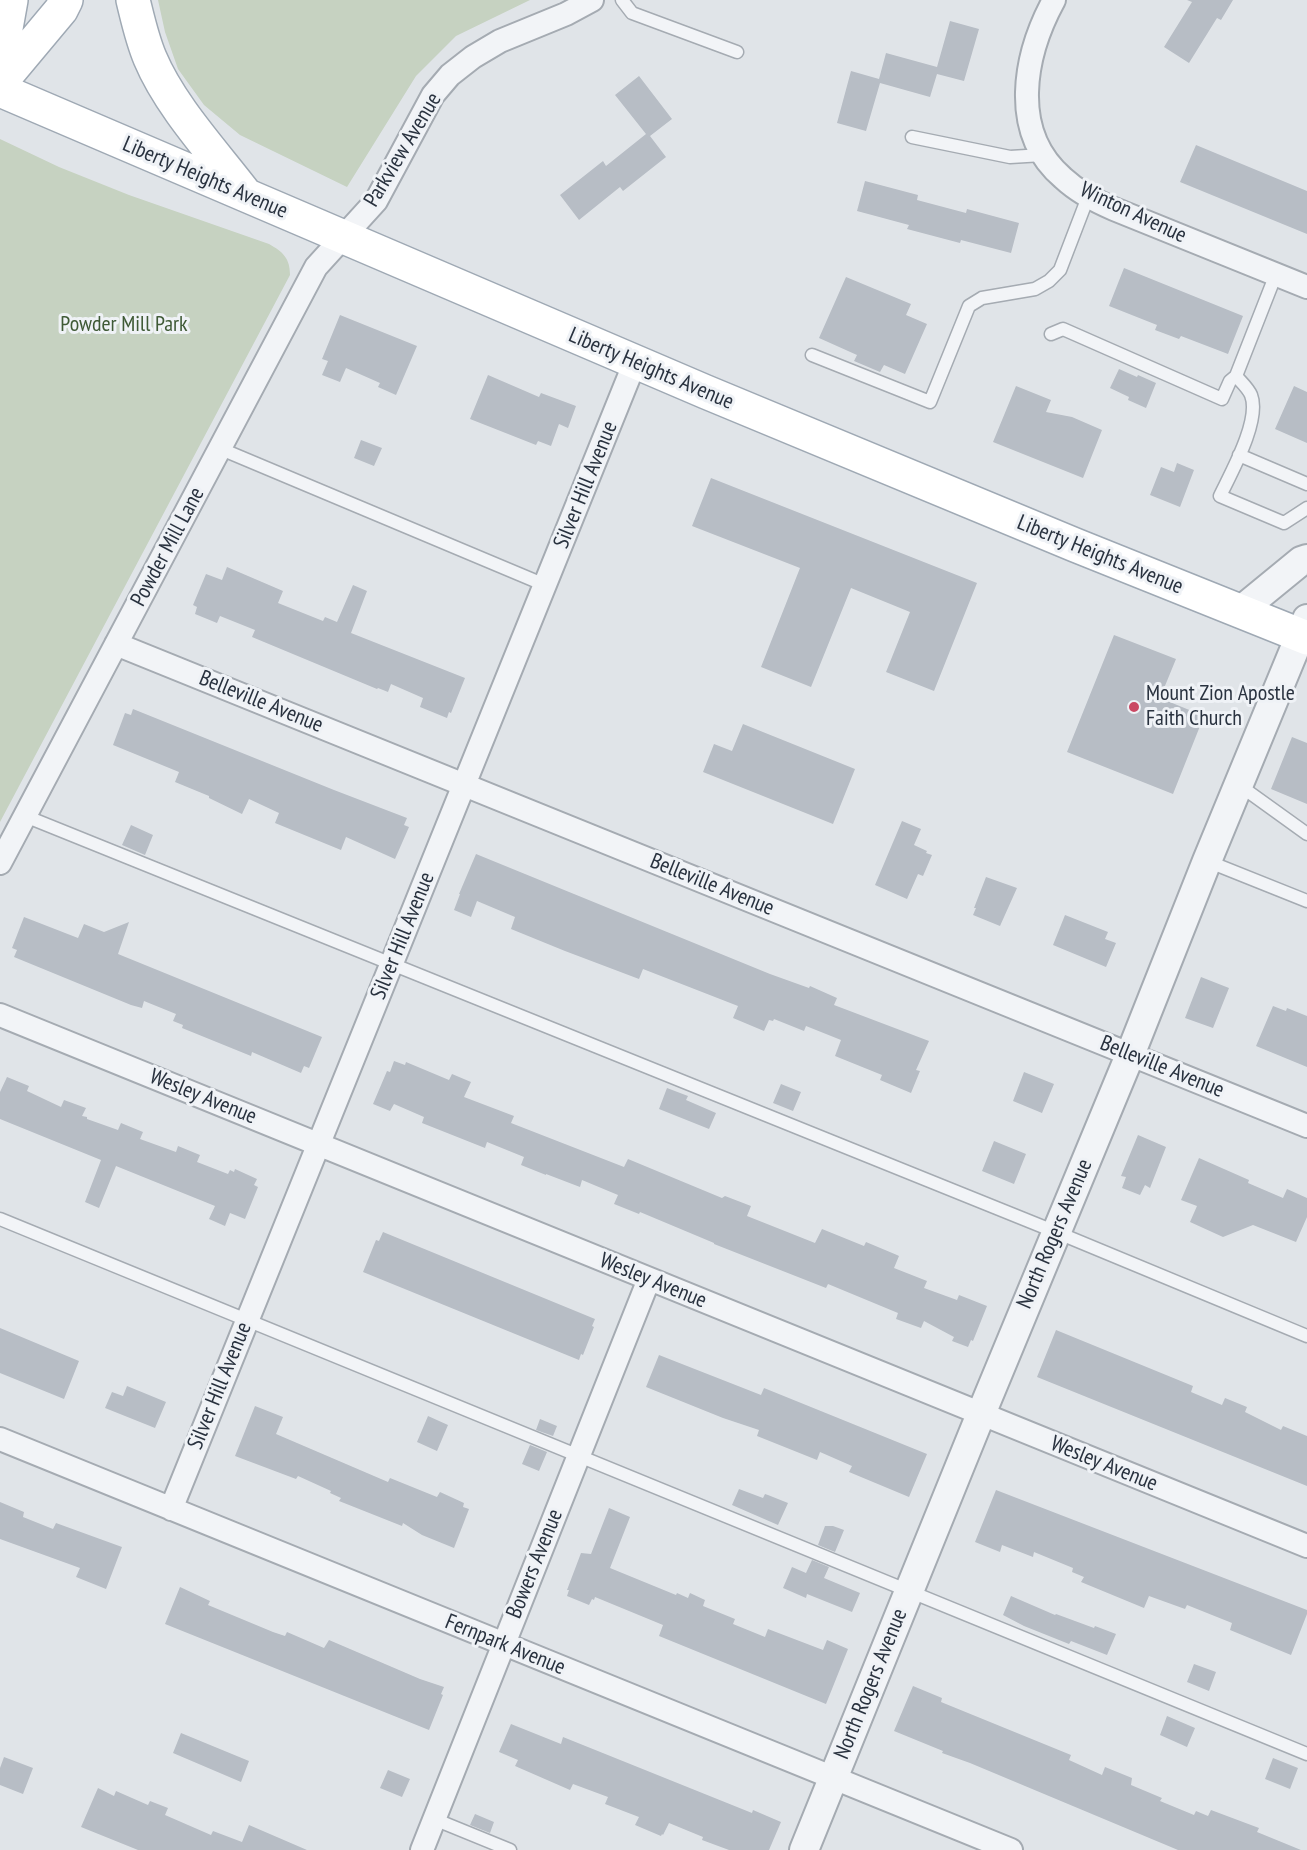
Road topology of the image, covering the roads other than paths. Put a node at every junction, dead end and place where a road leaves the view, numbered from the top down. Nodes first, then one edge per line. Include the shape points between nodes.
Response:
1 (10, 0) edge
2 (66, 0) edge
3 (133, 0) edge
4 (592, 0) edge
5 (622, 0) edge
6 (1054, 0) edge
7 (737, 52) dead end
8 (0, 62) edge
9 (0, 83) edge
10 (0, 90) edge
11 (912, 137) dead end
12 (1043, 155) junction
13 (247, 196) junction
14 (1088, 197) junction
15 (345, 238) junction
16 (1276, 274) junction
17 (1307, 287) edge
18 (1051, 334) dead end
19 (812, 355) dead end
20 (635, 362) junction
21 (1236, 376) junction
22 (221, 449) junction
23 (1239, 455) junction
24 (1307, 484) edge
25 (1307, 508) edge
26 (1307, 559) edge
27 (545, 585) junction
28 (1240, 611) junction
29 (1305, 631) edge
30 (116, 644) junction
31 (464, 785) junction
32 (1239, 785) junction
33 (25, 816) junction
34 (1307, 834) edge
35 (1207, 861) junction
36 (0, 863) edge
37 (1307, 901) edge
38 (392, 964) junction
39 (0, 1015) edge
40 (1130, 1055) junction
41 (1307, 1126) edge
42 (318, 1144) junction
43 (0, 1219) edge
44 (1056, 1232) junction
45 (649, 1279) junction
46 (247, 1320) junction
47 (1307, 1336) edge
48 (981, 1414) junction
49 (0, 1439) edge
50 (578, 1456) junction
51 (171, 1509) junction
52 (1307, 1546) edge
53 (909, 1592) junction
54 (504, 1644) junction
55 (1307, 1754) edge
56 (833, 1778) junction
57 (434, 1819) junction
58 (422, 1850) edge
59 (510, 1850) edge
60 (804, 1850) edge
61 (1011, 1850) edge

1 - 8 main road
2 - 9 main road via 62,10
3 - 13 main road via 150,58 163,85
4 - 15 street, Parkview Avenue via 500,41 450,75 422,113 376,201
5 - 7 lane via 632,13
6 - 12 street, Winton Avenue via 1033,48 1027,77 1027,107
10 - 13 main road, Liberty Heights Avenue
11 - 12 lane via 1010,157
12 - 14 street, Winton Avenue via 1061,177
13 - 15 main road, Liberty Heights Avenue
14 - 16 street, Winton Avenue
14 - 19 lane via 1060,270 1049,281 1035,289 982,298 969,306 930,402
15 - 20 main road, Liberty Heights Avenue
15 - 22 street, Powder Mill Lane via 316,267
16 - 17 street, Winton Avenue
16 - 21 lane
18 - 21 lane via 1063,329 1222,399
20 - 27 street, Silver Hill Avenue
20 - 28 main road, Liberty Heights Avenue
21 - 23 lane via 1251,395 1252,416
22 - 27 lane
22 - 30 street, Powder Mill Lane
23 - 24 lane
23 - 25 lane via 1220,496 1284,523
26 - 28 street
27 - 31 street, Silver Hill Avenue
28 - 29 main road, Liberty Heights Avenue
29 - 32 street, North Rogers Avenue
30 - 31 street, Belleville Avenue
30 - 33 street, Powder Mill Lane
31 - 38 street, Silver Hill Avenue
31 - 40 street, Belleville Avenue
32 - 34 lane
32 - 35 street, North Rogers Avenue
33 - 36 street, Powder Mill Lane
33 - 38 lane
35 - 37 lane
35 - 40 street, North Rogers Avenue
38 - 42 street, Silver Hill Avenue
38 - 44 lane
39 - 42 street, Wesley Avenue
40 - 41 street, Belleville Avenue
40 - 44 street, North Rogers Avenue
42 - 45 street, Wesley Avenue
42 - 46 street, Silver Hill Avenue
43 - 46 lane
44 - 47 lane
44 - 48 street, North Rogers Avenue
45 - 48 street, Wesley Avenue
45 - 50 street, Bowers Avenue
46 - 50 lane
46 - 51 street, Silver Hill Avenue
48 - 52 street, Wesley Avenue
48 - 53 street, North Rogers Avenue
49 - 51 street, Fernpark Avenue
50 - 53 lane
50 - 54 street, Bowers Avenue
51 - 54 street, Fernpark Avenue
53 - 55 lane
53 - 56 street, North Rogers Avenue
54 - 56 street, Fernpark Avenue
54 - 57 street, Bowers Avenue
56 - 60 street, North Rogers Avenue
56 - 61 street, Fernpark Avenue
57 - 58 street, Bowers Avenue
57 - 59 lane

